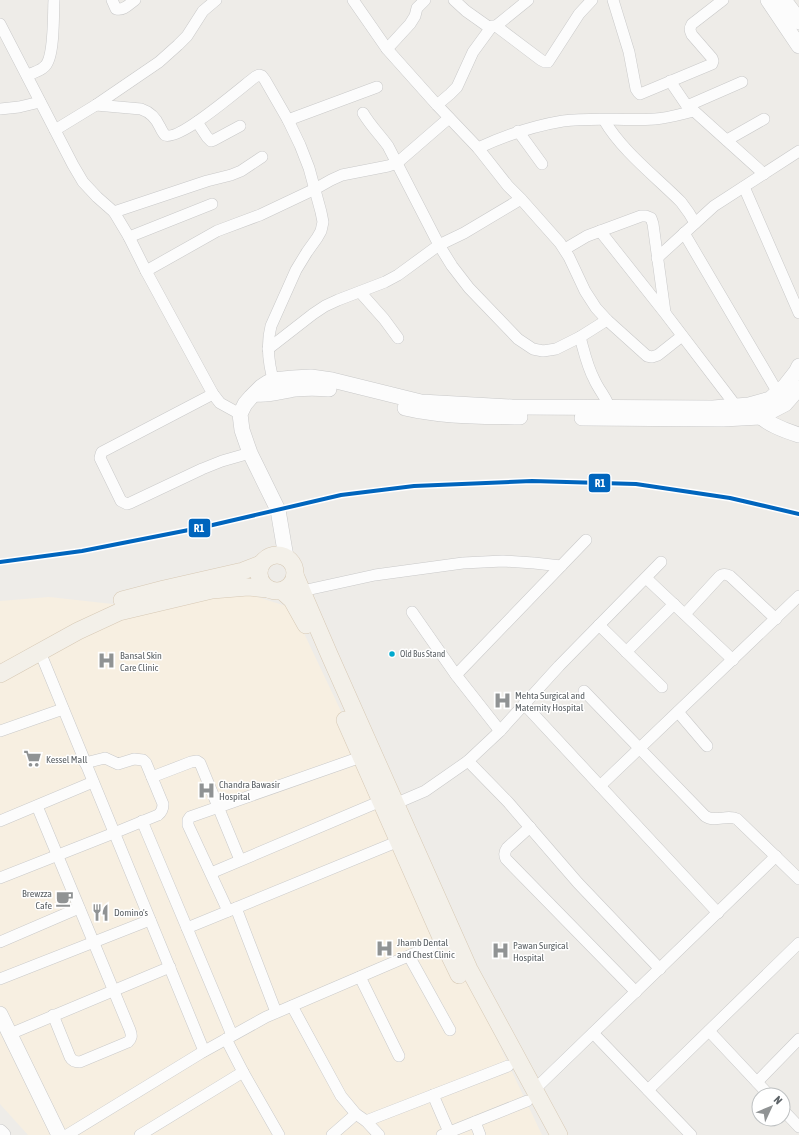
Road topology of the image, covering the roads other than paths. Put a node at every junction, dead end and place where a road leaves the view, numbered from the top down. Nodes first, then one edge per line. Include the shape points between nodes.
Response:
1 (54, 0) edge
2 (112, 0) edge
3 (135, 0) edge
4 (216, 0) edge
5 (353, 0) edge
6 (425, 0) edge
7 (454, 0) edge
8 (528, 0) edge
9 (592, 0) edge
10 (613, 0) edge
11 (723, 0) edge
12 (768, 0) edge
13 (784, 0) edge
14 (799, 22) edge
15 (0, 24) edge
16 (493, 27) junction
17 (799, 46) edge
18 (387, 49) junction
19 (27, 75) junction
20 (670, 81) junction
21 (742, 82) dead end
22 (377, 87) dead end
23 (40, 102) junction
24 (96, 105) junction
25 (437, 105) junction
26 (691, 108) junction
27 (0, 110) edge
28 (363, 113) dead end
29 (449, 118) junction
30 (764, 119) dead end
31 (288, 120) junction
32 (604, 120) junction
33 (197, 122) junction
34 (240, 126) dead end
35 (55, 130) junction
36 (518, 131) junction
37 (727, 140) junction
38 (478, 148) junction
39 (799, 151) edge
40 (262, 157) dead end
41 (397, 163) junction
42 (542, 164) dead end
43 (764, 174) junction
44 (744, 187) junction
45 (315, 189) junction
46 (521, 199) junction
47 (212, 204) dead end
48 (114, 212) junction
49 (695, 223) junction
50 (600, 231) junction
51 (684, 233) junction
52 (129, 237) junction
53 (439, 245) junction
54 (565, 249) junction
55 (657, 258) junction
56 (146, 270) junction
57 (360, 292) junction
58 (665, 313) junction
59 (799, 313) edge
60 (607, 320) junction
61 (682, 336) junction
62 (580, 337) junction
63 (398, 338) dead end
64 (268, 349) junction
65 (799, 366) edge
66 (275, 386) junction
67 (799, 388) edge
68 (213, 394) junction
69 (781, 398) junction
70 (748, 412) junction
71 (611, 413) junction
72 (240, 414) junction
73 (799, 435) edge
74 (250, 453) junction
75 (586, 540) dead end
76 (286, 557) junction
77 (661, 562) dead end
78 (261, 564) junction
79 (562, 566) junction
80 (295, 575) junction
81 (646, 578) junction
82 (275, 590) junction
83 (302, 591) junction
84 (799, 596) edge
85 (674, 604) junction
86 (412, 612) dead end
87 (684, 614) junction
88 (776, 618) junction
89 (599, 625) junction
90 (40, 652) junction
91 (626, 652) junction
92 (0, 660) edge
93 (733, 660) junction
94 (0, 674) edge
95 (456, 675) junction
96 (662, 688) dead end
97 (584, 692) dead end
98 (524, 704) junction
99 (63, 709) junction
100 (678, 712) junction
101 (0, 731) edge
102 (500, 731) junction
103 (707, 746) dead end
104 (640, 749) junction
105 (361, 757) junction
106 (468, 761) junction
107 (86, 763) junction
108 (152, 777) junction
109 (93, 782) junction
110 (600, 786) junction
111 (387, 805) junction
112 (37, 806) junction
113 (218, 806) junction
114 (0, 821) edge
115 (142, 821) junction
116 (530, 827) junction
117 (114, 833) junction
118 (398, 841) junction
119 (57, 855) junction
120 (776, 856) junction
121 (240, 860) junction
122 (211, 873) junction
123 (0, 878) edge
124 (799, 879) edge
125 (79, 908) junction
126 (232, 910) junction
127 (718, 913) junction
128 (150, 920) junction
129 (187, 928) junction
130 (448, 939) junction
131 (0, 942) edge
132 (94, 942) junction
133 (799, 943) edge
134 (409, 956) junction
135 (170, 967) junction
136 (660, 969) junction
137 (360, 977) junction
138 (0, 979) edge
139 (114, 990) junction
140 (636, 992) junction
141 (292, 1006) junction
142 (276, 1012) junction
143 (0, 1014) edge
144 (53, 1016) junction
145 (450, 1030) dead end
146 (709, 1031) junction
147 (593, 1033) junction
148 (10, 1034) junction
149 (229, 1037) junction
150 (799, 1040) edge
151 (204, 1051) junction
152 (399, 1056) dead end
153 (508, 1066) junction
154 (243, 1072) junction
155 (757, 1082) junction
156 (762, 1087) edge
157 (648, 1090) junction
158 (433, 1095) junction
159 (531, 1096) junction
160 (356, 1114) junction
161 (366, 1121) junction
162 (475, 1122) junction
163 (0, 1132) edge
164 (445, 1134) edge
165 (3, 1135) edge
166 (59, 1135) edge
167 (67, 1135) edge
168 (140, 1135) edge
169 (278, 1135) edge
170 (332, 1135) edge
171 (379, 1135) edge
172 (480, 1135) edge
173 (546, 1135) edge
174 (559, 1135) edge
175 (691, 1135) edge

1 - 19 street via 50,58 44,67
2 - 3 street via 116,9 120,10
4 - 24 street via 203,11 187,36 159,62
5 - 18 street
6 - 18 street via 417,8 410,24
7 - 16 street via 466,11
8 - 16 street
9 - 16 street via 579,14 548,62 541,60
10 - 20 street via 638,92 640,94
11 - 20 street via 690,28 692,35 712,58 712,64
12 - 17 street
13 - 14 street
15 - 19 street
16 - 25 street via 474,52 457,87
18 - 25 street
19 - 23 street
20 - 26 street
21 - 26 street
22 - 31 street
23 - 27 street
23 - 35 street
24 - 33 street via 141,108 148,111 162,131 168,135
24 - 35 street
25 - 29 street
26 - 32 street via 672,117
26 - 37 street
28 - 41 street via 388,146
29 - 38 street
29 - 41 street
30 - 37 street
31 - 33 street via 266,80 259,75
31 - 45 street via 300,144
32 - 36 street via 563,121
32 - 49 street via 622,146 680,202
33 - 34 street via 211,141
35 - 48 street via 83,182
36 - 38 street
36 - 42 street
37 - 43 street
38 - 46 street
39 - 43 street
40 - 48 street via 231,175
41 - 45 street via 342,175
41 - 53 street
43 - 44 street
44 - 49 street via 714,206
44 - 59 street
45 - 56 street via 217,232
45 - 64 street via 323,222 321,231 296,270 269,334
46 - 53 street
46 - 54 street
47 - 52 street
48 - 52 street
49 - 51 street
50 - 54 street
50 - 55 street via 641,216 651,218
50 - 58 street
51 - 55 street
51 - 69 street
52 - 56 street
53 - 57 street via 398,275
53 - 62 street via 469,288 518,339 533,349 556,349
54 - 60 street via 585,291
55 - 58 street
56 - 68 street
57 - 63 street
57 - 64 street via 325,306
58 - 61 street
60 - 61 street via 647,356 658,356
60 - 62 street
61 - 70 street
62 - 71 street via 593,379
64 - 66 street
65 - 69 street via 785,386
66 - 71 street via 293,378 311,378 332,380 421,402
66 - 72 street via 267,383 261,387 245,404
67 - 69 street
68 - 72 street via 220,403
68 - 74 street via 102,452 100,458 121,501 130,503 202,469
69 - 70 street via 770,399
70 - 71 street via 713,408
70 - 73 street via 781,430
72 - 74 street via 242,430
74 - 76 street via 278,510
75 - 79 street
76 - 78 main road via 272,556
76 - 80 main road via 291,562
77 - 81 street
78 - 82 main road via 259,578 262,583
78 - 92 main road via 243,571 120,601 82,616
79 - 83 street via 503,561 463,563 375,575
79 - 95 street
80 - 82 main road via 288,588
80 - 83 main road
81 - 85 street
81 - 89 street
82 - 90 main road via 248,587 212,590 119,612
82 - 105 main road via 292,600 304,620
83 - 111 main road
84 - 88 street
85 - 87 street
85 - 91 street
86 - 95 street
87 - 88 street via 722,574 726,574
87 - 93 street
88 - 93 street
89 - 91 street
89 - 98 street
90 - 94 main road
90 - 99 street
91 - 96 street
93 - 100 street
95 - 102 street
97 - 104 street
98 - 102 street
98 - 110 street
99 - 101 street
99 - 107 street
100 - 103 street
100 - 104 street
102 - 106 street
104 - 110 street
104 - 120 street via 708,819 738,819
105 - 111 main road
105 - 113 street
106 - 111 street via 425,791
106 - 116 street
107 - 108 street via 105,758 118,764 143,760
107 - 109 street
108 - 113 street via 197,761
108 - 115 street via 163,808 158,815
109 - 112 street
109 - 117 street
110 - 127 street
111 - 118 main road
111 - 121 street
111 - 130 main road
112 - 114 street
112 - 119 street
113 - 121 street
113 - 122 street via 188,820
115 - 117 street
115 - 129 street
116 - 136 street via 578,883
116 - 140 street via 507,848 504,855 506,859
117 - 119 street
117 - 128 street
118 - 126 street
118 - 130 main road
119 - 123 street
119 - 125 street
120 - 124 street
120 - 127 street
121 - 122 street
122 - 126 street
125 - 131 street
125 - 132 street
126 - 129 street
126 - 142 street
127 - 136 street
128 - 132 street
128 - 135 street
129 - 149 street
130 - 134 street
130 - 153 main road via 477,1010
130 - 159 main road via 468,969
132 - 138 street
132 - 139 street
133 - 146 street
134 - 137 street
134 - 145 street
135 - 139 street
135 - 151 street
136 - 140 street
137 - 141 street
137 - 152 street
139 - 144 street
139 - 144 street via 132,1035 128,1042 75,1062 71,1060
140 - 147 street
141 - 142 street
141 - 160 street via 341,1096
142 - 149 street
143 - 148 street
144 - 148 street
146 - 155 street
146 - 157 street
147 - 157 street
147 - 159 street
148 - 166 street
149 - 151 street
149 - 154 street
150 - 155 street
151 - 167 street
153 - 158 street
153 - 159 main road
154 - 168 street
154 - 169 street
155 - 156 street
157 - 175 street
158 - 161 street
158 - 164 street
159 - 162 street
159 - 173 main road
159 - 174 main road
160 - 161 street
160 - 170 street
161 - 171 street
162 - 164 street
162 - 172 street
163 - 165 street

